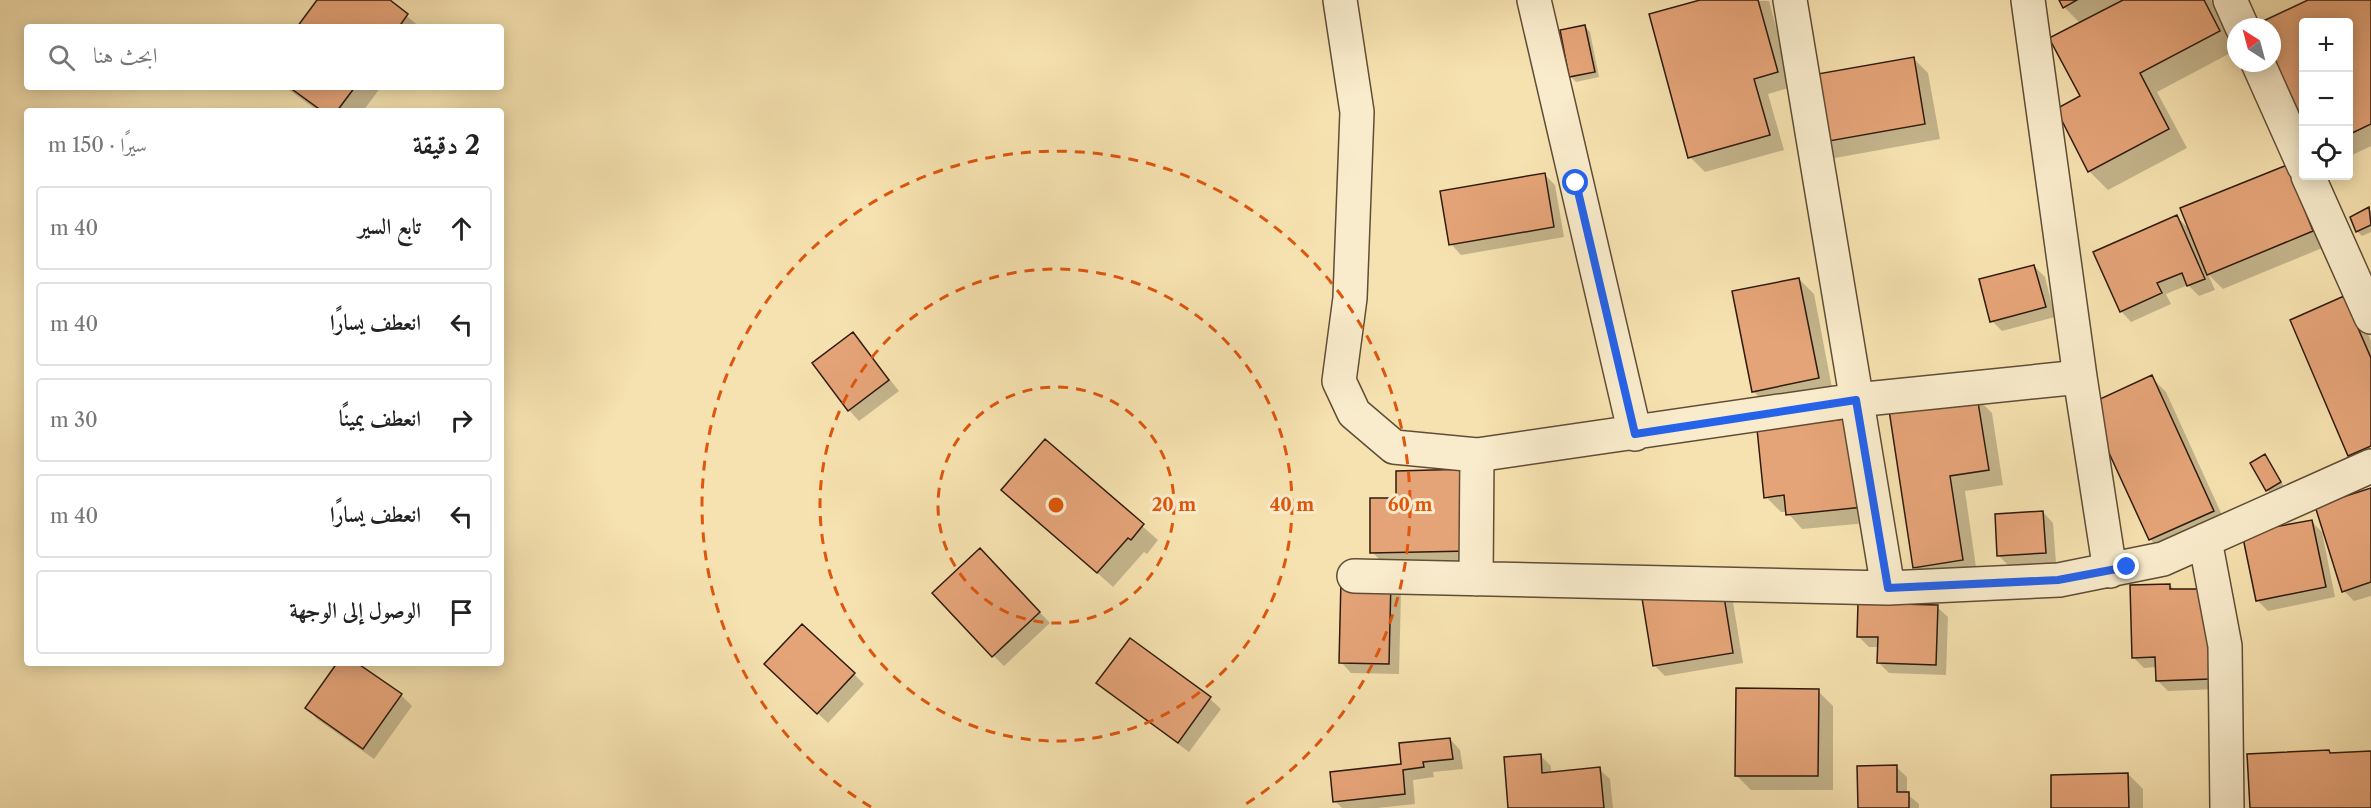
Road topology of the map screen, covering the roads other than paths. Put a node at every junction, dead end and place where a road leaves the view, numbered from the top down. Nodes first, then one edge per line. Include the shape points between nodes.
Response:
1 (1340, 0) edge
2 (1534, 0) edge
3 (1790, 0) edge
4 (2028, 0) edge
5 (2230, 0) edge
6 (2238, 18) edge
7 (2262, 72) edge
8 (2299, 155) edge
9 (2310, 180) edge
10 (2371, 317) edge
11 (2080, 377) junction
12 (1856, 400) junction
13 (1635, 434) junction
14 (1477, 455) junction
15 (2371, 466) edge
16 (2205, 540) junction
17 (2110, 571) junction
18 (1354, 576) dead end
19 (1476, 579) junction
20 (1888, 588) junction
21 (2227, 808) edge

1 - 14 street via 1357,112 1350,298 1339,381 1353,413 1394,447
2 - 13 street
3 - 12 street
4 - 11 street
5 - 6 street
7 - 8 street
9 - 10 street
11 - 12 street
11 - 17 street
12 - 13 street
12 - 20 street
13 - 14 street
14 - 19 street
15 - 16 street
16 - 17 street via 2163,559
16 - 21 street via 2225,646
17 - 20 street via 2058,580
18 - 19 street
19 - 20 street

